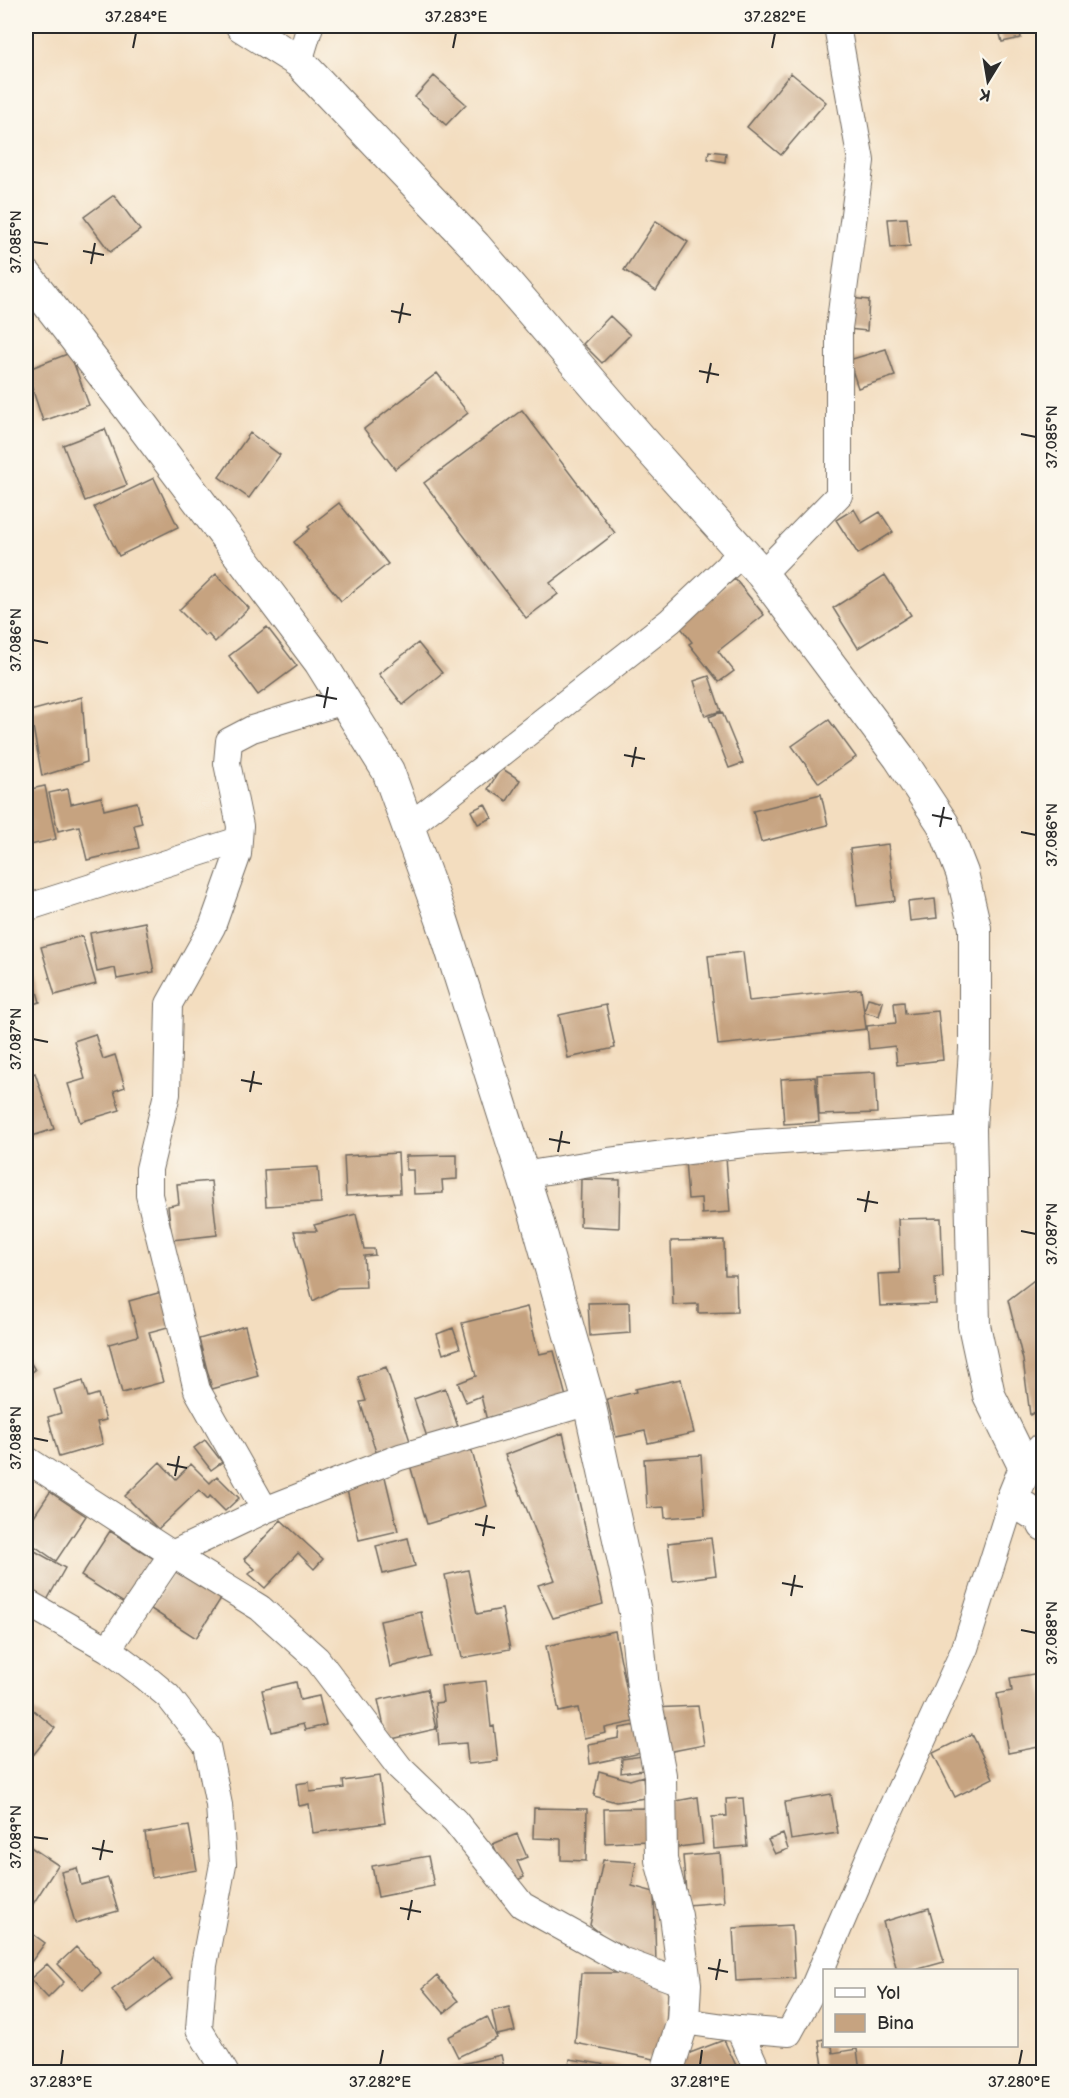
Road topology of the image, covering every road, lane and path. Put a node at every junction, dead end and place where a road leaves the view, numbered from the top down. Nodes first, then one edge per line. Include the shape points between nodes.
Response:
1 (242, 26) edge
2 (310, 26) edge
3 (837, 26) edge
4 (299, 62) junction
5 (26, 274) edge
6 (752, 563) junction
7 (344, 701) junction
8 (408, 827) junction
9 (239, 840) junction
10 (26, 908) edge
11 (970, 1129) junction
12 (523, 1174) junction
13 (589, 1401) junction
14 (1034, 1458) edge
15 (26, 1459) edge
16 (1012, 1500) junction
17 (265, 1510) junction
18 (1044, 1525) edge
19 (171, 1554) junction
20 (26, 1602) edge
21 (108, 1649) junction
22 (685, 1984) junction
23 (683, 2021) junction
24 (739, 2029) junction
25 (225, 2073) edge
26 (667, 2073) edge
27 (758, 2073) edge

1 - 4 street
2 - 4 street
3 - 6 street via 861,161 838,328 839,495
4 - 6 street via 475,246
5 - 7 street via 320,662
6 - 8 street via 670,621
6 - 11 street via 899,757 947,834 962,873 975,928 975,1049
7 - 8 street via 388,771
7 - 9 street via 252,729 229,741 227,763 240,826
8 - 12 street via 442,920
9 - 10 street
9 - 17 street via 238,854 212,927 169,1004 167,1094 149,1169 149,1195 197,1390
11 - 12 street via 752,1143
11 - 14 street via 974,1325 989,1395
12 - 13 street
13 - 17 street via 400,1456
13 - 22 street via 635,1612 643,1688 660,1775 661,1860 676,1916
14 - 16 street
15 - 19 street
16 - 18 street via 1041,1518
16 - 24 street via 964,1648 811,1992 789,2033
17 - 19 street
19 - 21 street
19 - 22 street via 260,1608 317,1659 400,1768 455,1821 522,1905 621,1960
20 - 21 street
21 - 25 street via 168,1696 207,1746 219,1805 223,1864 204,1965 199,2029
22 - 23 street
23 - 24 street
23 - 26 street
24 - 27 street

